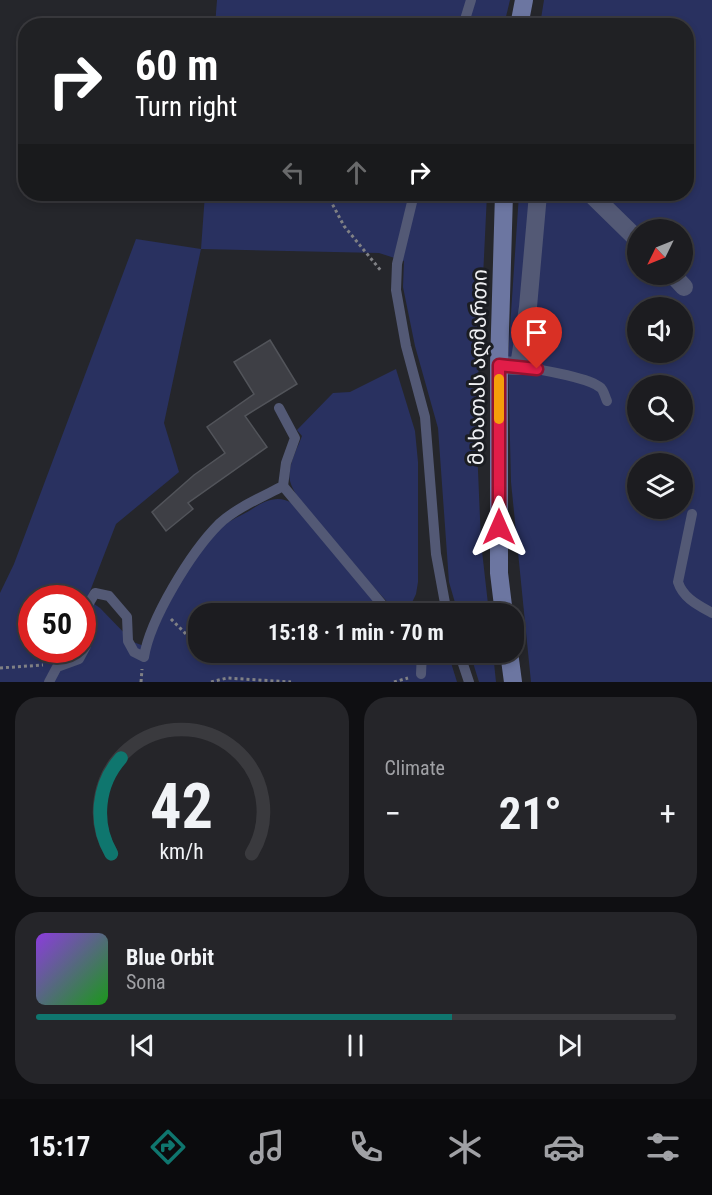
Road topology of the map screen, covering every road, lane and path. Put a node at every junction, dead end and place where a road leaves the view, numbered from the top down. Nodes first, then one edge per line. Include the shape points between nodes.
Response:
1 (471, 0) edge
2 (524, 0) edge
3 (465, 18) edge
4 (521, 18) edge
5 (331, 201) edge
6 (412, 201) edge
7 (504, 201) edge
8 (537, 201) edge
9 (598, 201) edge
10 (627, 229) edge
11 (396, 290) junction
12 (499, 365) junction
13 (519, 366) junction
14 (607, 401) dead end
15 (279, 408) dead end
16 (283, 486) junction
17 (691, 519) edge
18 (381, 603) edge
19 (445, 603) edge
20 (503, 603) edge
21 (162, 608) junction
22 (712, 613) edge
23 (188, 635) edge
24 (422, 663) edge
25 (462, 663) edge
26 (510, 663) edge
27 (57, 667) junction
28 (0, 668) edge
29 (421, 674) dead end
30 (48, 682) edge
31 (211, 682) edge
32 (291, 682) edge
33 (468, 682) edge
34 (513, 682) edge

1 - 3 lane
2 - 4 main road
5 - 11 path via 344,226
6 - 11 lane via 397,264
7 - 12 main road, მახათას აღმართი
8 - 13 street
9 - 10 street
11 - 19 lane via 424,417 436,554
12 - 13 street
12 - 20 main road, მახათას აღმართი via 499,573
13 - 14 lane via 594,384
15 - 16 lane via 295,438
16 - 18 lane
16 - 21 lane via 218,525 196,552
17 - 22 lane via 678,582 691,601
21 - 23 path
21 - 27 lane via 144,657 134,652 128,641 127,617 109,596 95,593 85,610 87,646 79,659
24 - 29 lane
25 - 33 lane
26 - 34 main road
27 - 28 path via 38,664
27 - 30 lane
31 - 32 path via 227,678

